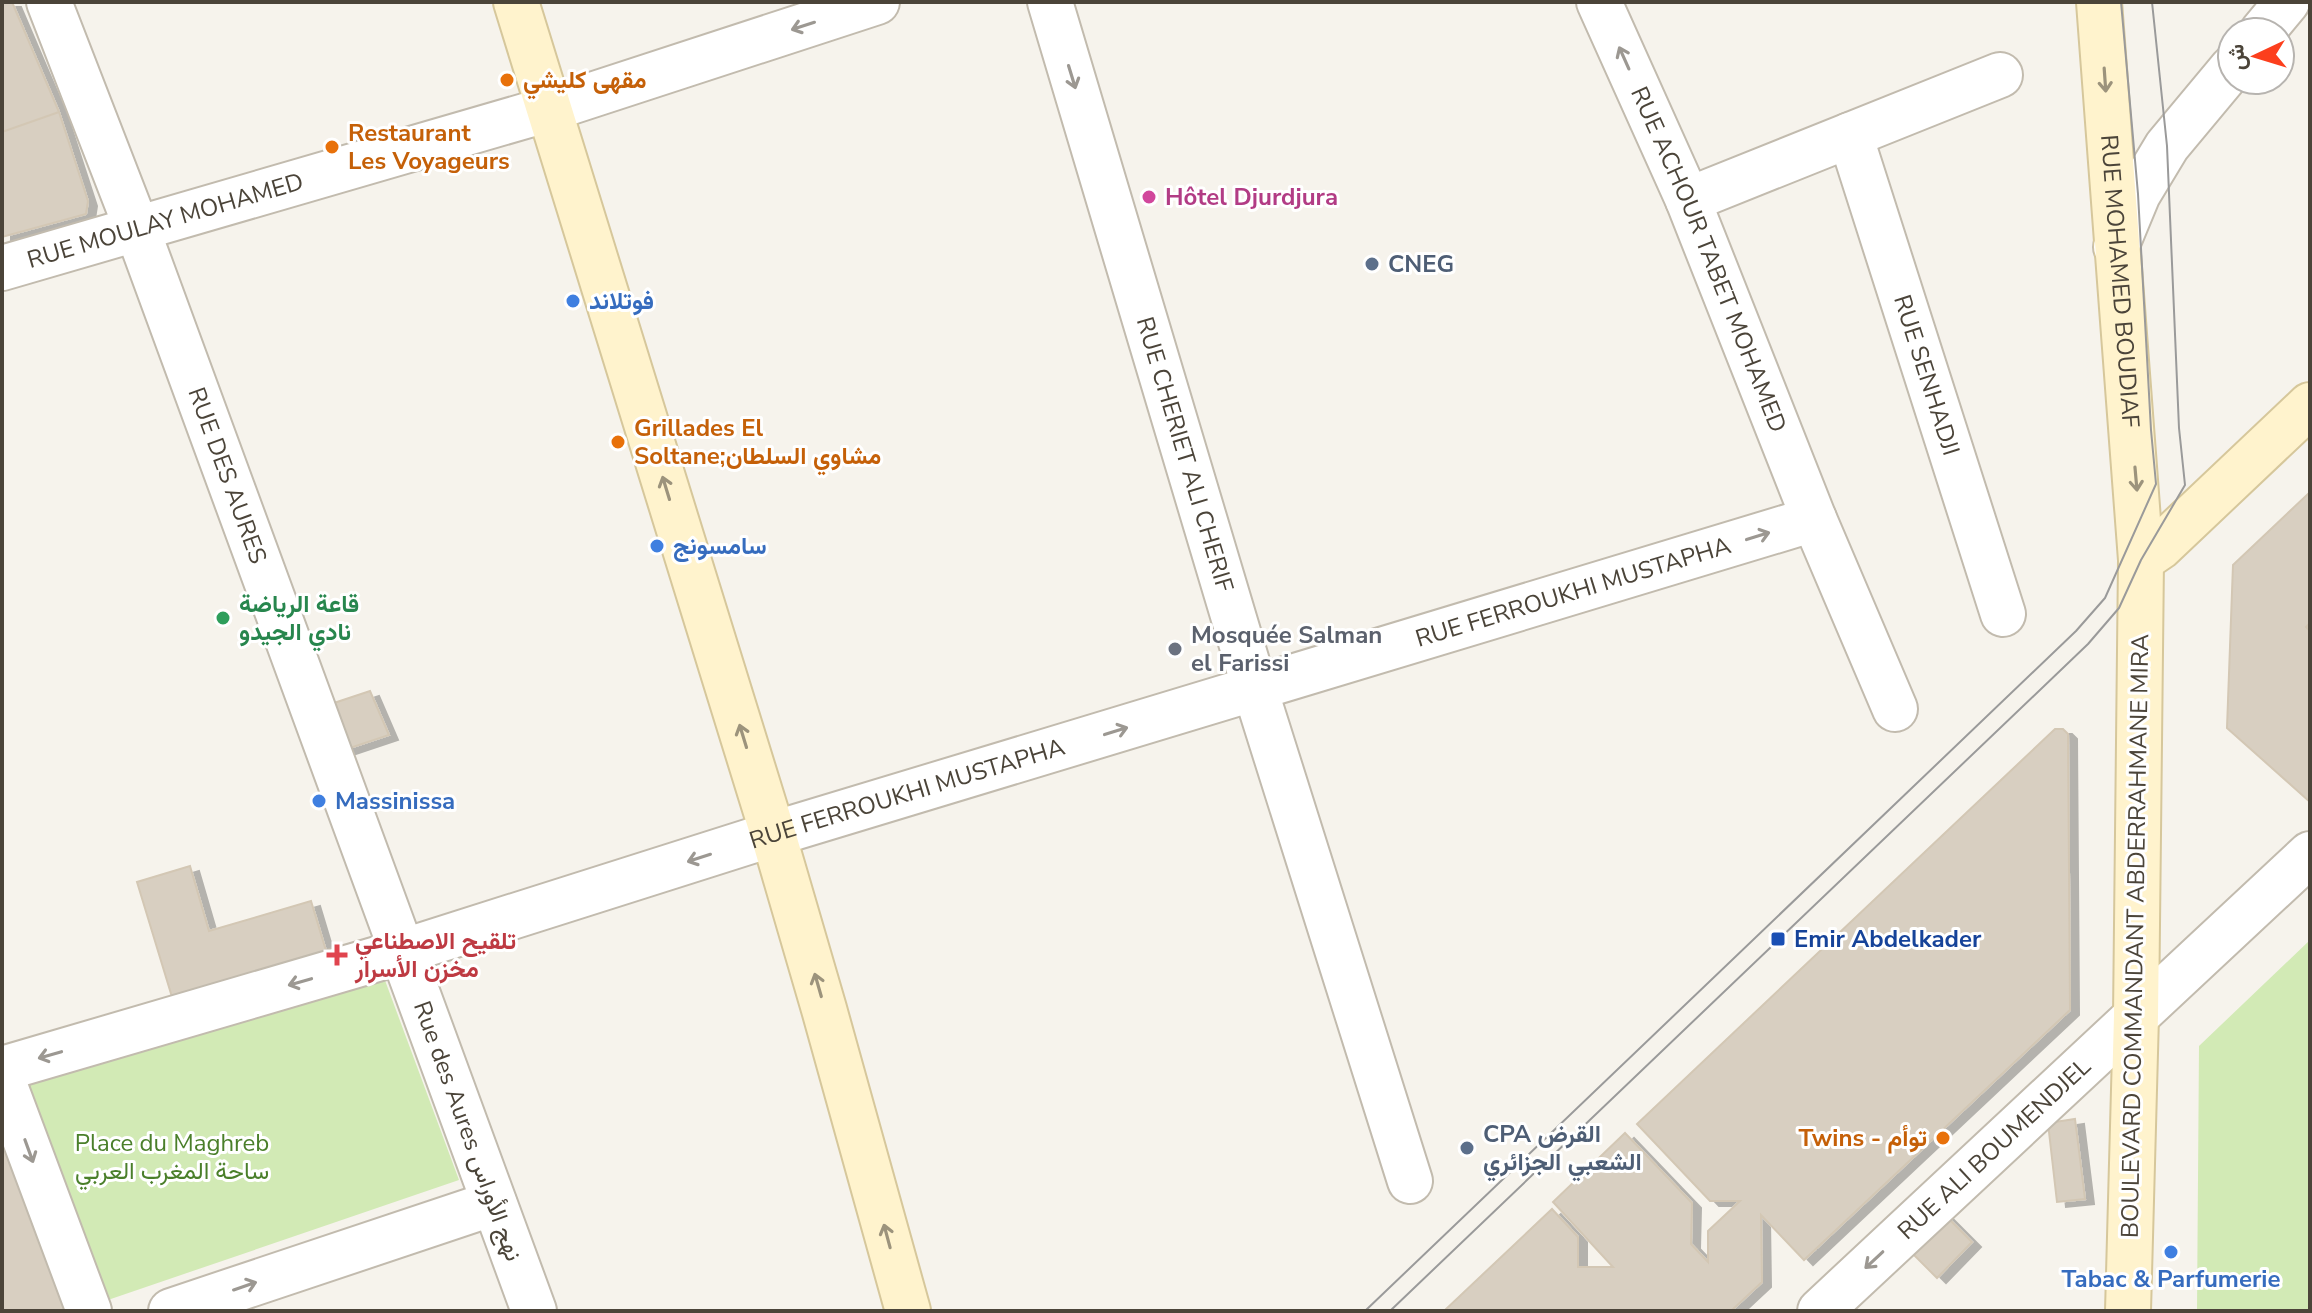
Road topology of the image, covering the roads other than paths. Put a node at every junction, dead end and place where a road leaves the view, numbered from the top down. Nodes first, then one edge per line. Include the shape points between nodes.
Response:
1 (49, 2) edge
2 (516, 2) edge
3 (877, 2) edge
4 (1050, 2) edge
5 (1599, 2) edge
6 (2099, 2) edge
7 (2000, 75) dead end
8 (2216, 87) edge
9 (549, 109) junction
10 (1850, 135) junction
11 (1688, 200) junction
12 (137, 229) junction
13 (2116, 247) junction
14 (2, 268) edge
15 (2310, 405) edge
16 (1814, 519) junction
17 (2141, 560) junction
18 (2003, 614) dead end
19 (1255, 689) junction
20 (1895, 709) dead end
21 (773, 834) junction
22 (2308, 859) edge
23 (401, 952) junction
24 (2136, 1016) junction
25 (2, 1069) edge
26 (2, 1078) edge
27 (1410, 1181) dead end
28 (494, 1203) junction
29 (89, 1311) edge
30 (171, 1311) edge
31 (534, 1311) edge
32 (908, 1311) edge
33 (1820, 1311) edge
34 (2128, 1311) edge

1 - 12 street, RUE DES AURES
2 - 9 main road
3 -> 9 street, RUE MOULAY MOHAMED
4 -> 19 street, RUE CHERIET ALI CHERIF
11 -> 5 street, RUE ACHOUR TABET MOHAMED
6 -> 13 main road, RUE MOHAMED BOUDIAF
7 - 10 street
8 - 13 street via 2167,146 2138,194
9 - 12 street, RUE MOULAY MOHAMED
21 -> 9 main road
10 - 11 street
10 - 18 street, RUE SENHADJI
11 - 16 street, RUE ACHOUR TABET MOHAMED
12 - 14 street, RUE MOULAY MOHAMED
12 - 23 street, RUE DES AURES
13 -> 17 main road, RUE MOHAMED BOUDIAF
15 - 17 main road
19 -> 16 street, RUE FERROUKHI MUSTAPHA
16 - 20 street, RUE ACHOUR TABET MOHAMED
17 - 24 main road, BOULEVARD COMMANDANT ABDERRAHMANE MIRA
21 -> 19 street, RUE FERROUKHI MUSTAPHA
19 - 27 street, RUE CHERIET ALI CHERIF
21 -> 23 street, RUE FERROUKHI MUSTAPHA
32 -> 21 main road
22 - 24 street, RUE ALI BOUMENDJEL
23 -> 25 street, RUE FERROUKHI MUSTAPHA
23 - 28 street, Rue des Aures نهج الأوراس
24 -> 33 street, RUE ALI BOUMENDJEL
24 - 34 main road, BOULEVARD COMMANDANT ABDERRAHMANE MIRA
26 -> 29 street
30 -> 28 street
28 - 31 street, Rue des Aures نهج الأوراس

